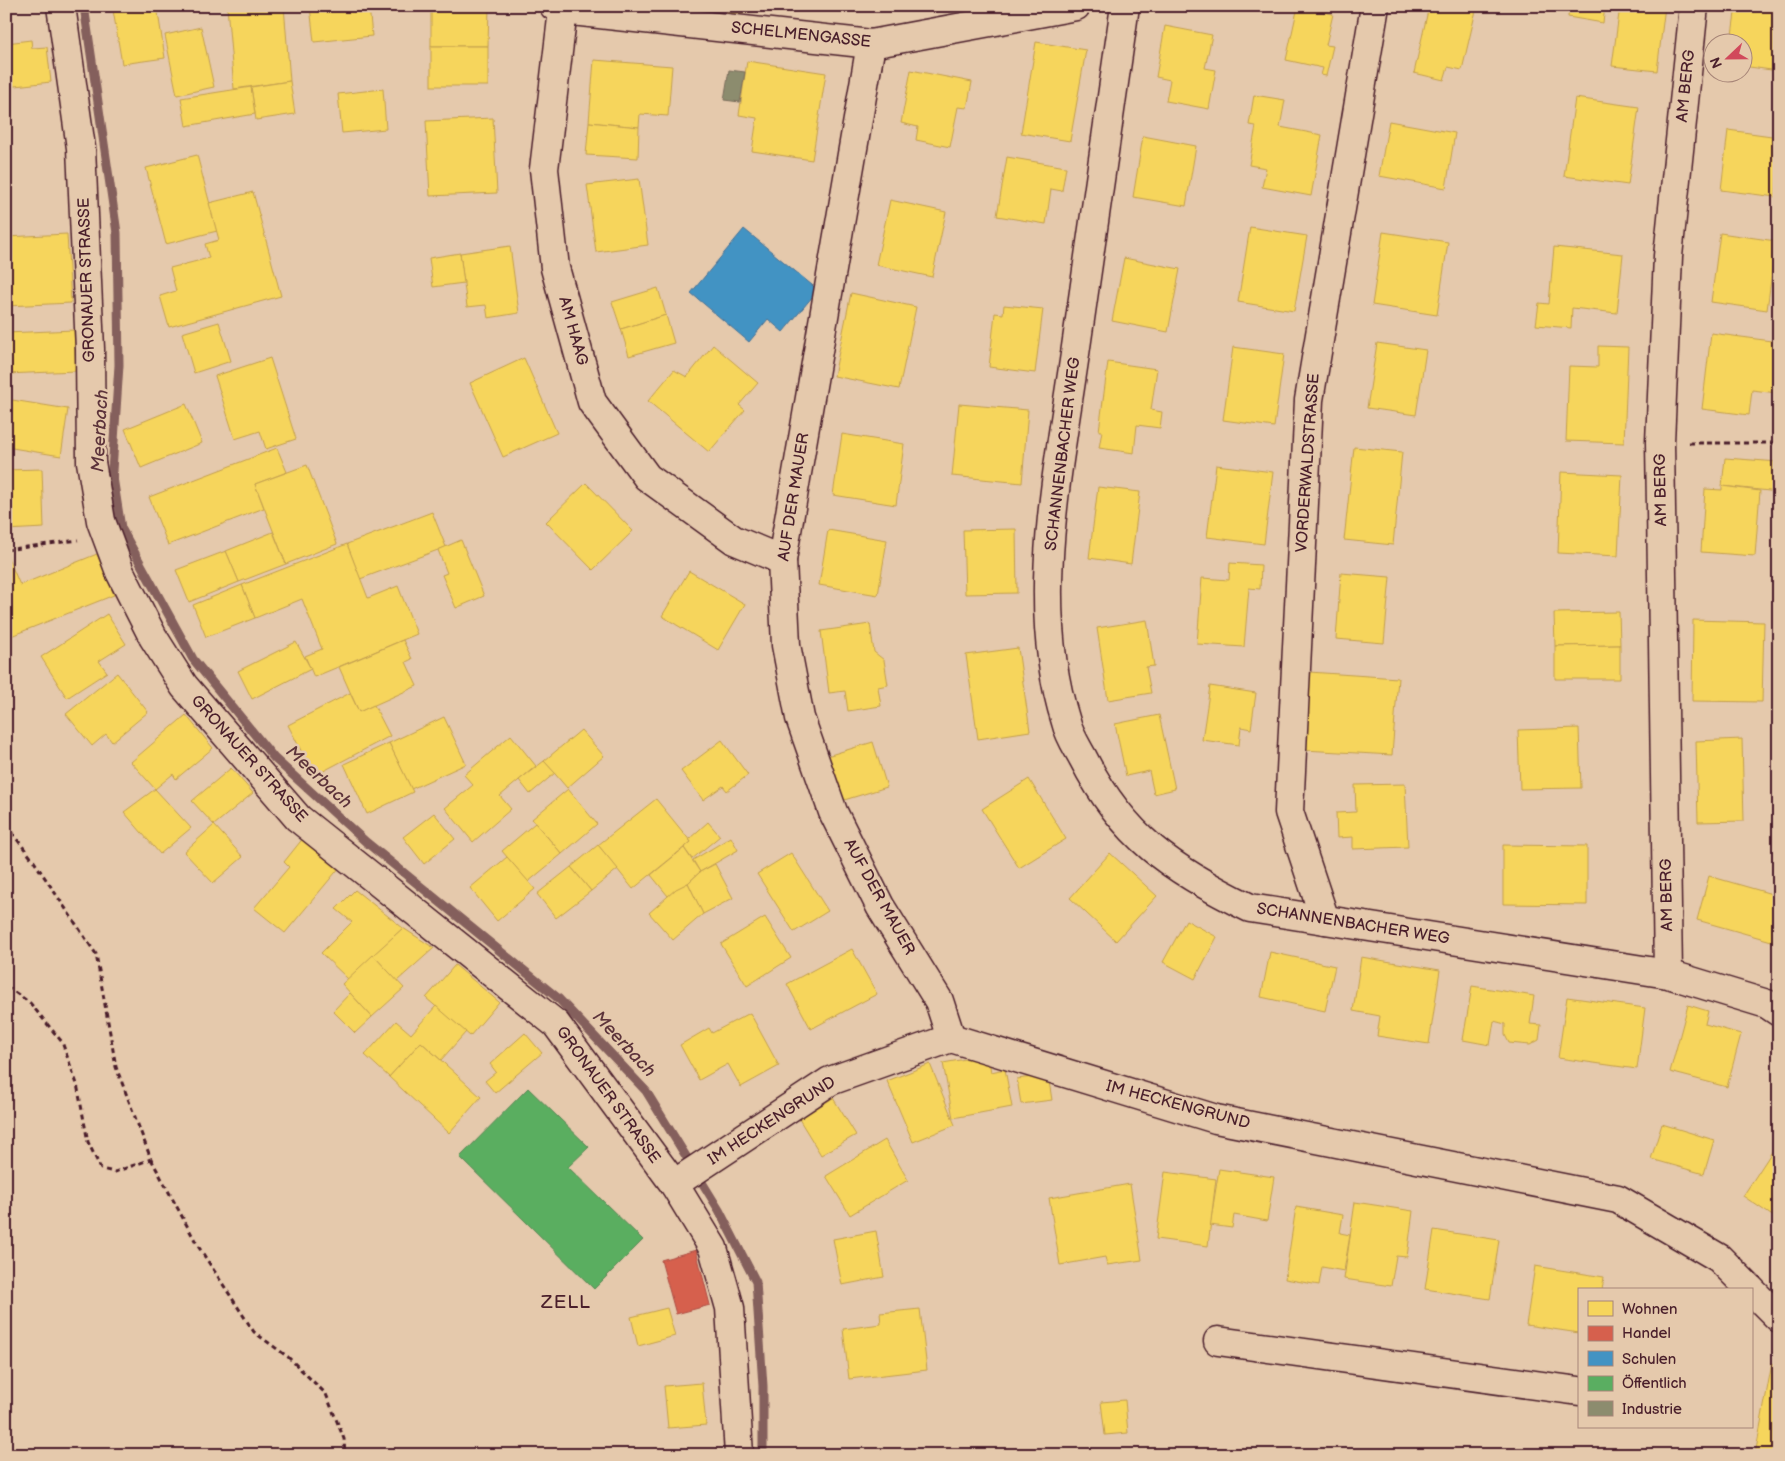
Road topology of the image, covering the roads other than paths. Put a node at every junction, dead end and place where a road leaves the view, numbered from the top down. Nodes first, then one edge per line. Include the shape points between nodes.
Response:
1 (61, 6) edge
2 (1076, 6) edge
3 (1125, 6) edge
4 (1375, 6) edge
5 (1694, 6) edge
6 (559, 8) edge
7 (871, 44) junction
8 (782, 560) junction
9 (1325, 920) junction
10 (1668, 974) junction
11 (1779, 1012) edge
12 (951, 1038) junction
13 (689, 1175) junction
14 (1746, 1288) edge
15 (1752, 1295) edge
16 (1779, 1318) edge
17 (1218, 1341) dead end
18 (1578, 1391) edge
19 (739, 1455) edge

1 - 13 street, GRONAUER STRASSE via 81,148 90,349 91,462 105,537 153,637 184,686 298,818 556,1024
2 - 7 street, SCHELMENGASSE
3 - 9 street, SCHANNENBACHER WEG via 1049,539 1050,656 1066,724 1092,776 1119,816 1161,857 1199,883 1250,908
4 - 9 street, VORDERWALDSTRASSE via 1309,400 1289,812
5 - 10 street, AM BERG via 1668,256 1660,442
6 - 7 street, SCHELMENGASSE
6 - 8 street, AM HAAG via 544,169 555,268 592,402 647,477 734,540
7 - 8 street, AUF DER MAUER
8 - 12 street, AUF DER MAUER via 786,645 800,718 833,812 880,906 939,1001
9 - 10 street, SCHANNENBACHER WEG
10 - 11 street, SCHANNENBACHER WEG via 1767,1004
12 - 13 street, IM HECKENGRUND via 830,1081
12 - 14 street, IM HECKENGRUND via 1216,1119 1618,1198 1719,1258
13 - 19 street, GRONAUER STRASSE via 730,1308
15 - 16 street, IM HECKENGRUND
17 - 18 street

